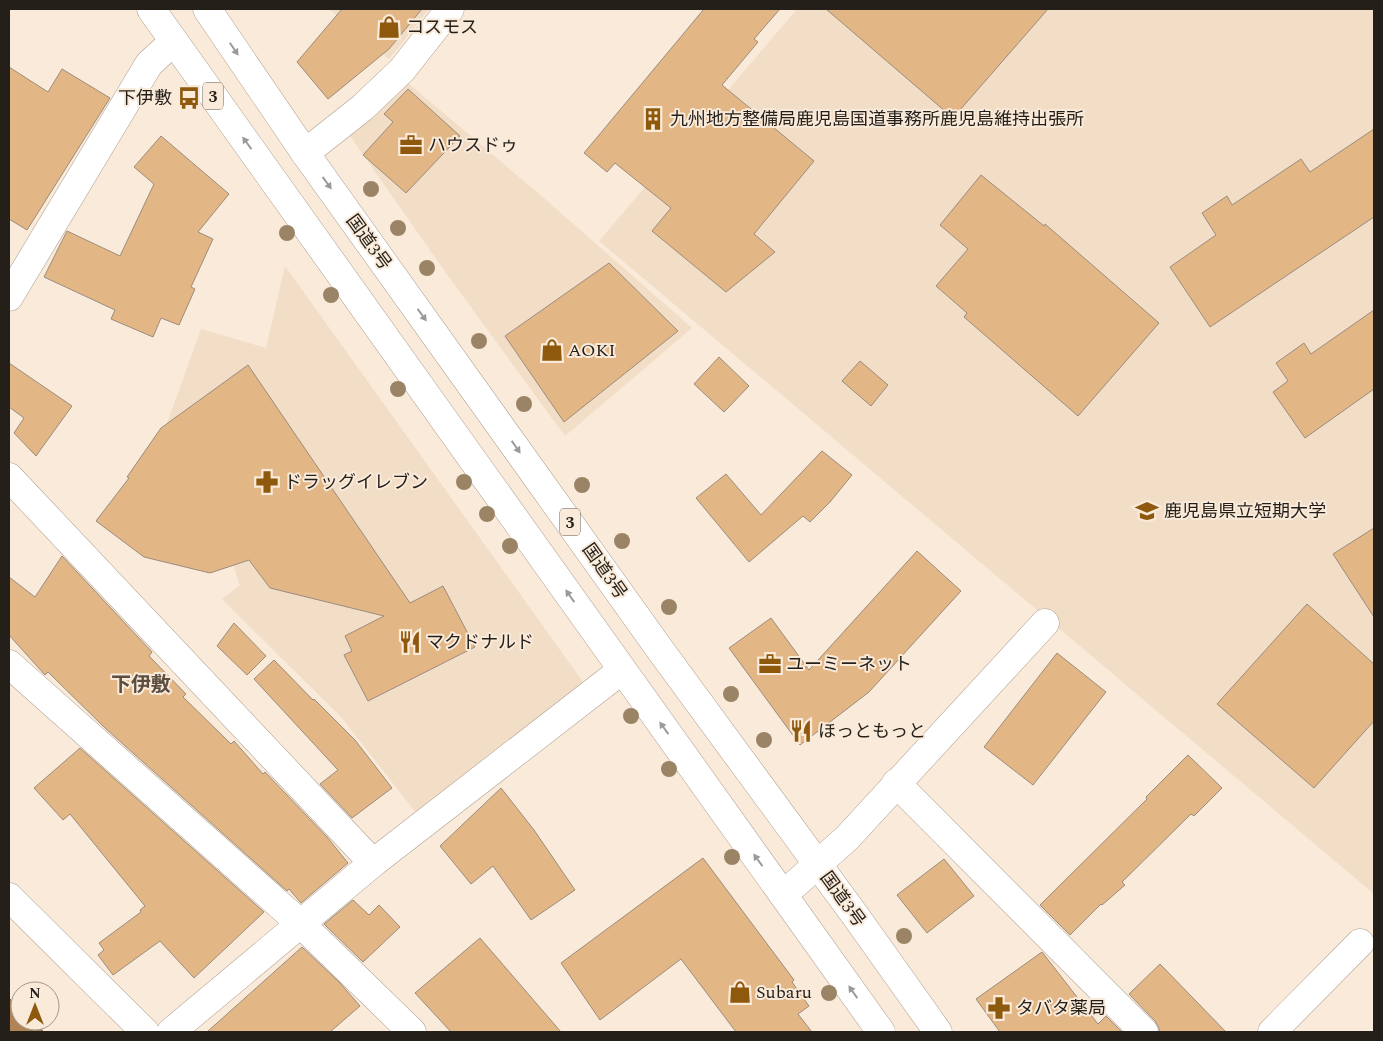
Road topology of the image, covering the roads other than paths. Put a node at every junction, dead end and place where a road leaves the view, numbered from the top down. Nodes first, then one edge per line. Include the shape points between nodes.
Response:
1 (152, 9) edge
2 (207, 9) edge
3 (450, 9) edge
4 (174, 41) junction
5 (306, 153) junction
6 (9, 297) edge
7 (9, 477) edge
8 (1045, 623) dead end
9 (9, 664) edge
10 (622, 670) junction
11 (896, 783) junction
12 (373, 863) junction
13 (818, 864) junction
14 (783, 895) junction
15 (9, 897) edge
16 (301, 924) junction
17 (1360, 943) dead end
18 (144, 1032) edge
19 (171, 1032) edge
20 (412, 1032) edge
21 (881, 1032) edge
22 (938, 1032) edge
23 (1144, 1032) edge
24 (1272, 1032) edge

1 - 4 main road, 3
2 -> 5 main road, 国道3号 / 3
3 - 5 main road via 402,70 362,108
4 - 6 main road via 149,64
10 -> 4 main road, 3
5 -> 13 main road, 国道3号 / 3
7 - 12 main road
8 - 11 main road
9 - 16 main road
10 - 12 main road
14 -> 10 main road, 3
11 - 13 main road via 847,838
11 - 23 main road
12 - 16 main road
13 - 14 main road
13 - 22 main road, 国道3号 / 3
21 -> 14 main road, 3
15 - 18 main road
16 - 19 main road
16 - 20 main road
17 - 24 main road

